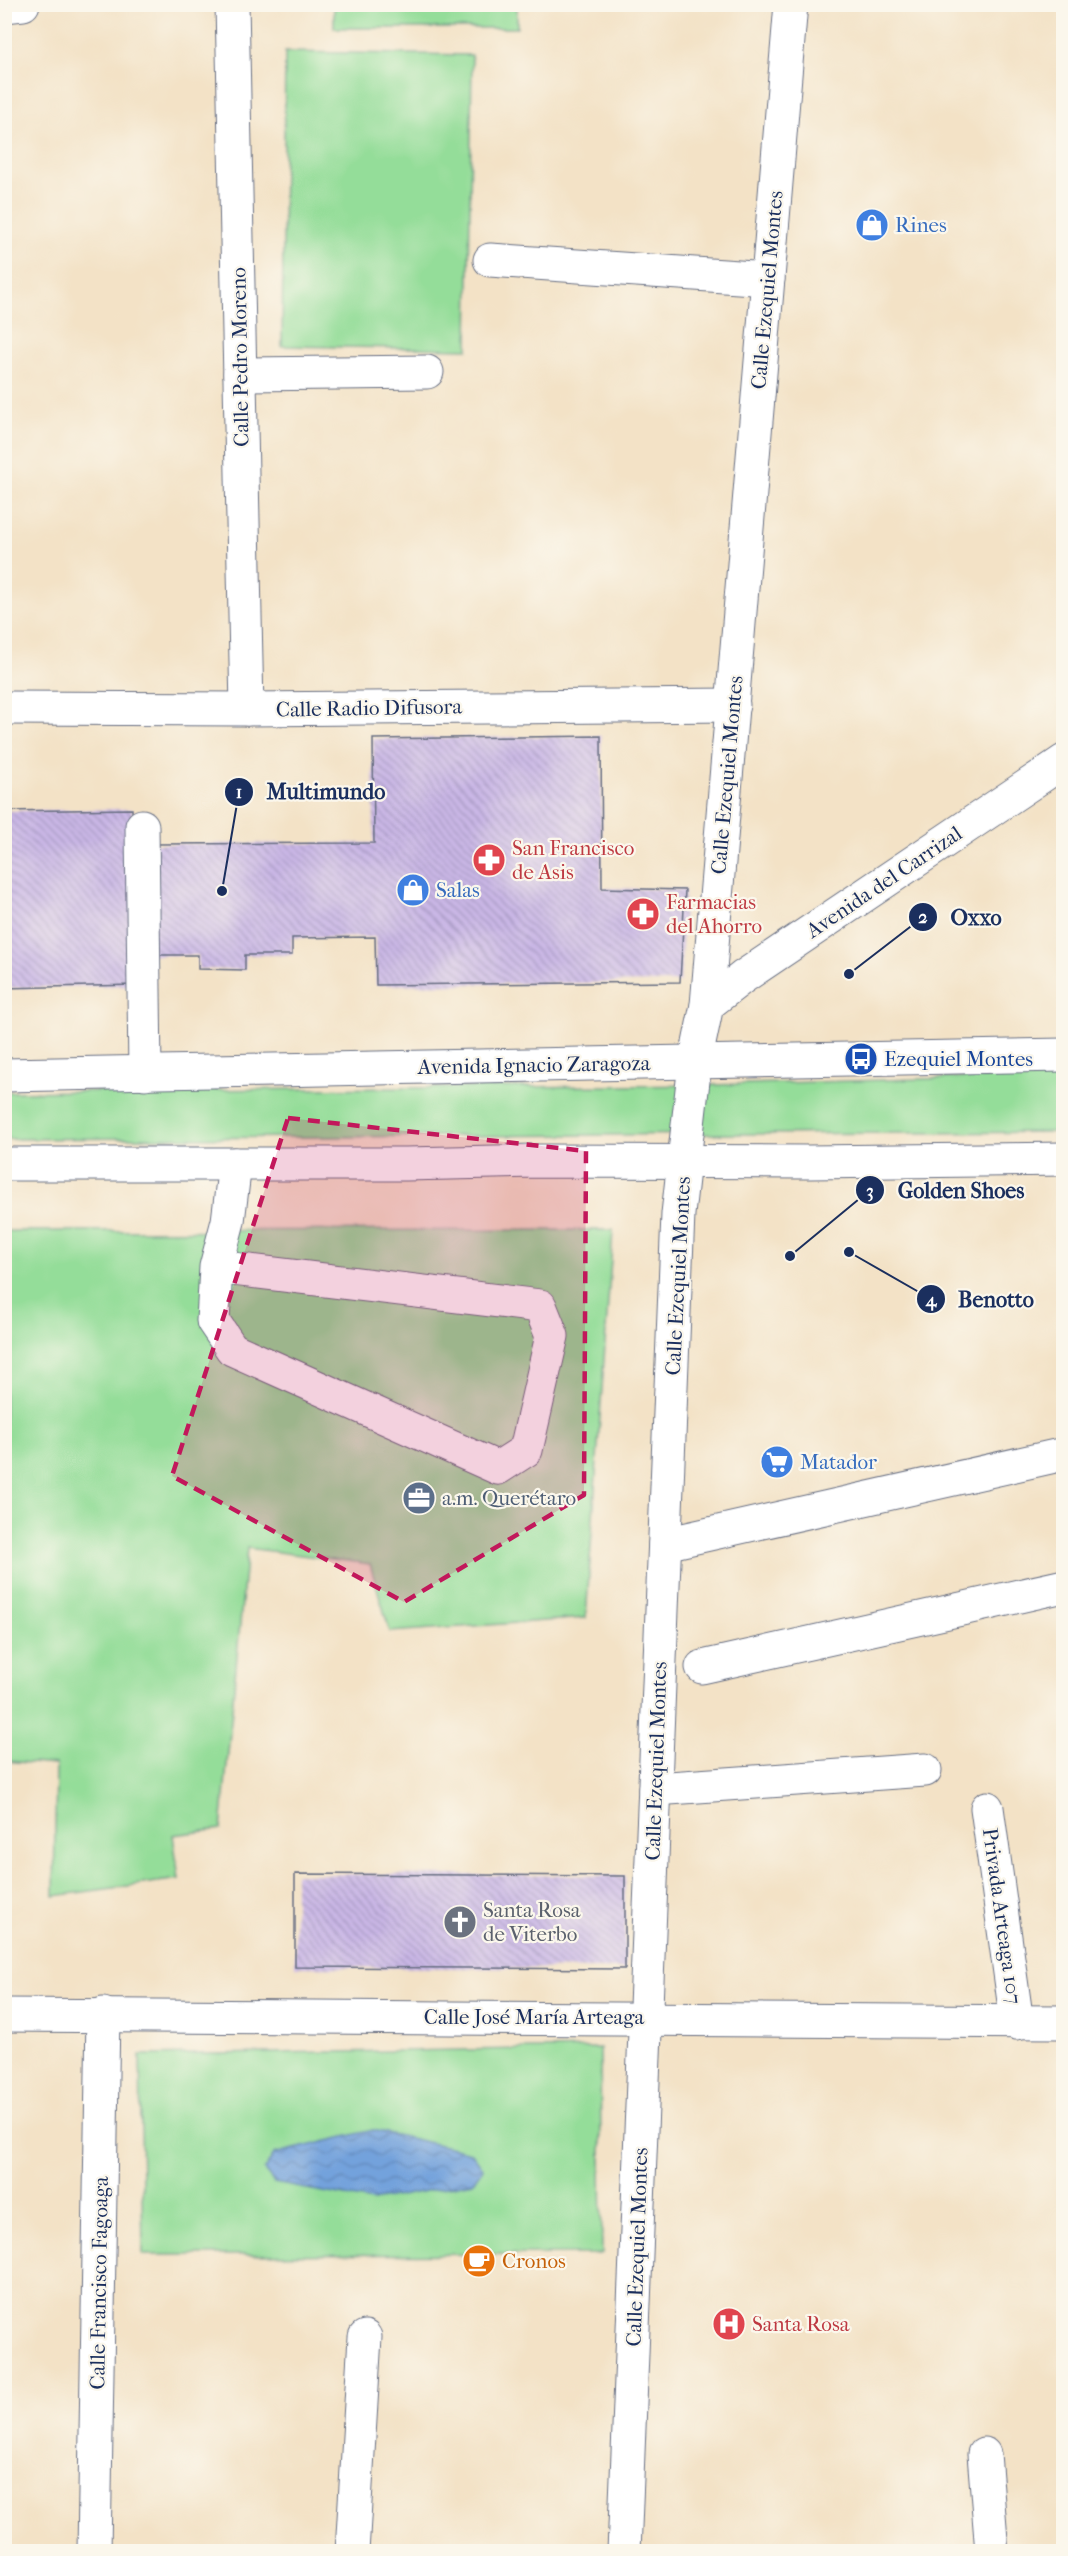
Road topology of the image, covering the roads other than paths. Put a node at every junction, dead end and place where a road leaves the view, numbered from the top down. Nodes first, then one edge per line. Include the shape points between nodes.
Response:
1 (23, 4) edge
2 (232, 4) edge
3 (791, 4) edge
4 (4, 6) edge
5 (490, 260) dead end
6 (768, 279) junction
7 (427, 372) dead end
8 (240, 374) junction
9 (733, 705) junction
10 (4, 708) edge
11 (247, 709) junction
12 (1064, 761) edge
13 (142, 826) dead end
14 (707, 1005) junction
15 (1064, 1054) edge
16 (695, 1063) junction
17 (145, 1073) junction
18 (4, 1075) edge
19 (1064, 1159) edge
20 (684, 1163) junction
21 (4, 1164) edge
22 (235, 1164) junction
23 (216, 1267) junction
24 (1064, 1454) edge
25 (665, 1544) junction
26 (1064, 1586) edge
27 (702, 1667) dead end
28 (925, 1770) dead end
29 (655, 1789) junction
30 (987, 1808) dead end
31 (104, 2014) junction
32 (4, 2015) edge
33 (646, 2018) junction
34 (1064, 2022) edge
35 (1017, 2023) junction
36 (364, 2337) dead end
37 (984, 2454) dead end
38 (94, 2552) edge
39 (352, 2552) edge
40 (624, 2552) edge
41 (992, 2552) edge

1 - 4 street
2 - 8 street, Calle Pedro Moreno
3 - 6 street, Calle Ezequiel Montes
5 - 6 street
6 - 9 street, Calle Ezequiel Montes
7 - 8 street
8 - 11 street, Calle Pedro Moreno
9 - 11 street, Calle Radio Difusora
9 - 14 street, Calle Ezequiel Montes
10 - 11 street, Calle Radio Difusora
12 - 14 street, Avenida del Carrizal
13 - 17 street
14 - 16 street, Calle Ezequiel Montes
15 - 16 street, Avenida Ignacio Zaragoza
16 - 17 street, Avenida Ignacio Zaragoza
16 - 20 street, Calle Ezequiel Montes
17 - 18 street, Avenida Ignacio Zaragoza
19 - 20 street
20 - 22 street
20 - 25 street, Calle Ezequiel Montes via 678,1214
21 - 22 street
22 - 23 street via 228,1221
23 - 23 street via 213,1321 232,1349 498,1468 526,1450 552,1336 540,1306
24 - 25 street
25 - 29 street, Calle Ezequiel Montes
26 - 27 street
28 - 29 street
29 - 33 street, Calle Ezequiel Montes
30 - 35 street, Privada Arteaga 107
31 - 32 street, Calle José María Arteaga
31 - 33 street, Calle José María Arteaga
31 - 38 street, Calle Francisco Fagoaga
33 - 35 street, Calle José María Arteaga
33 - 40 street, Calle Ezequiel Montes
34 - 35 street, Calle José María Arteaga
36 - 39 street
37 - 41 street

